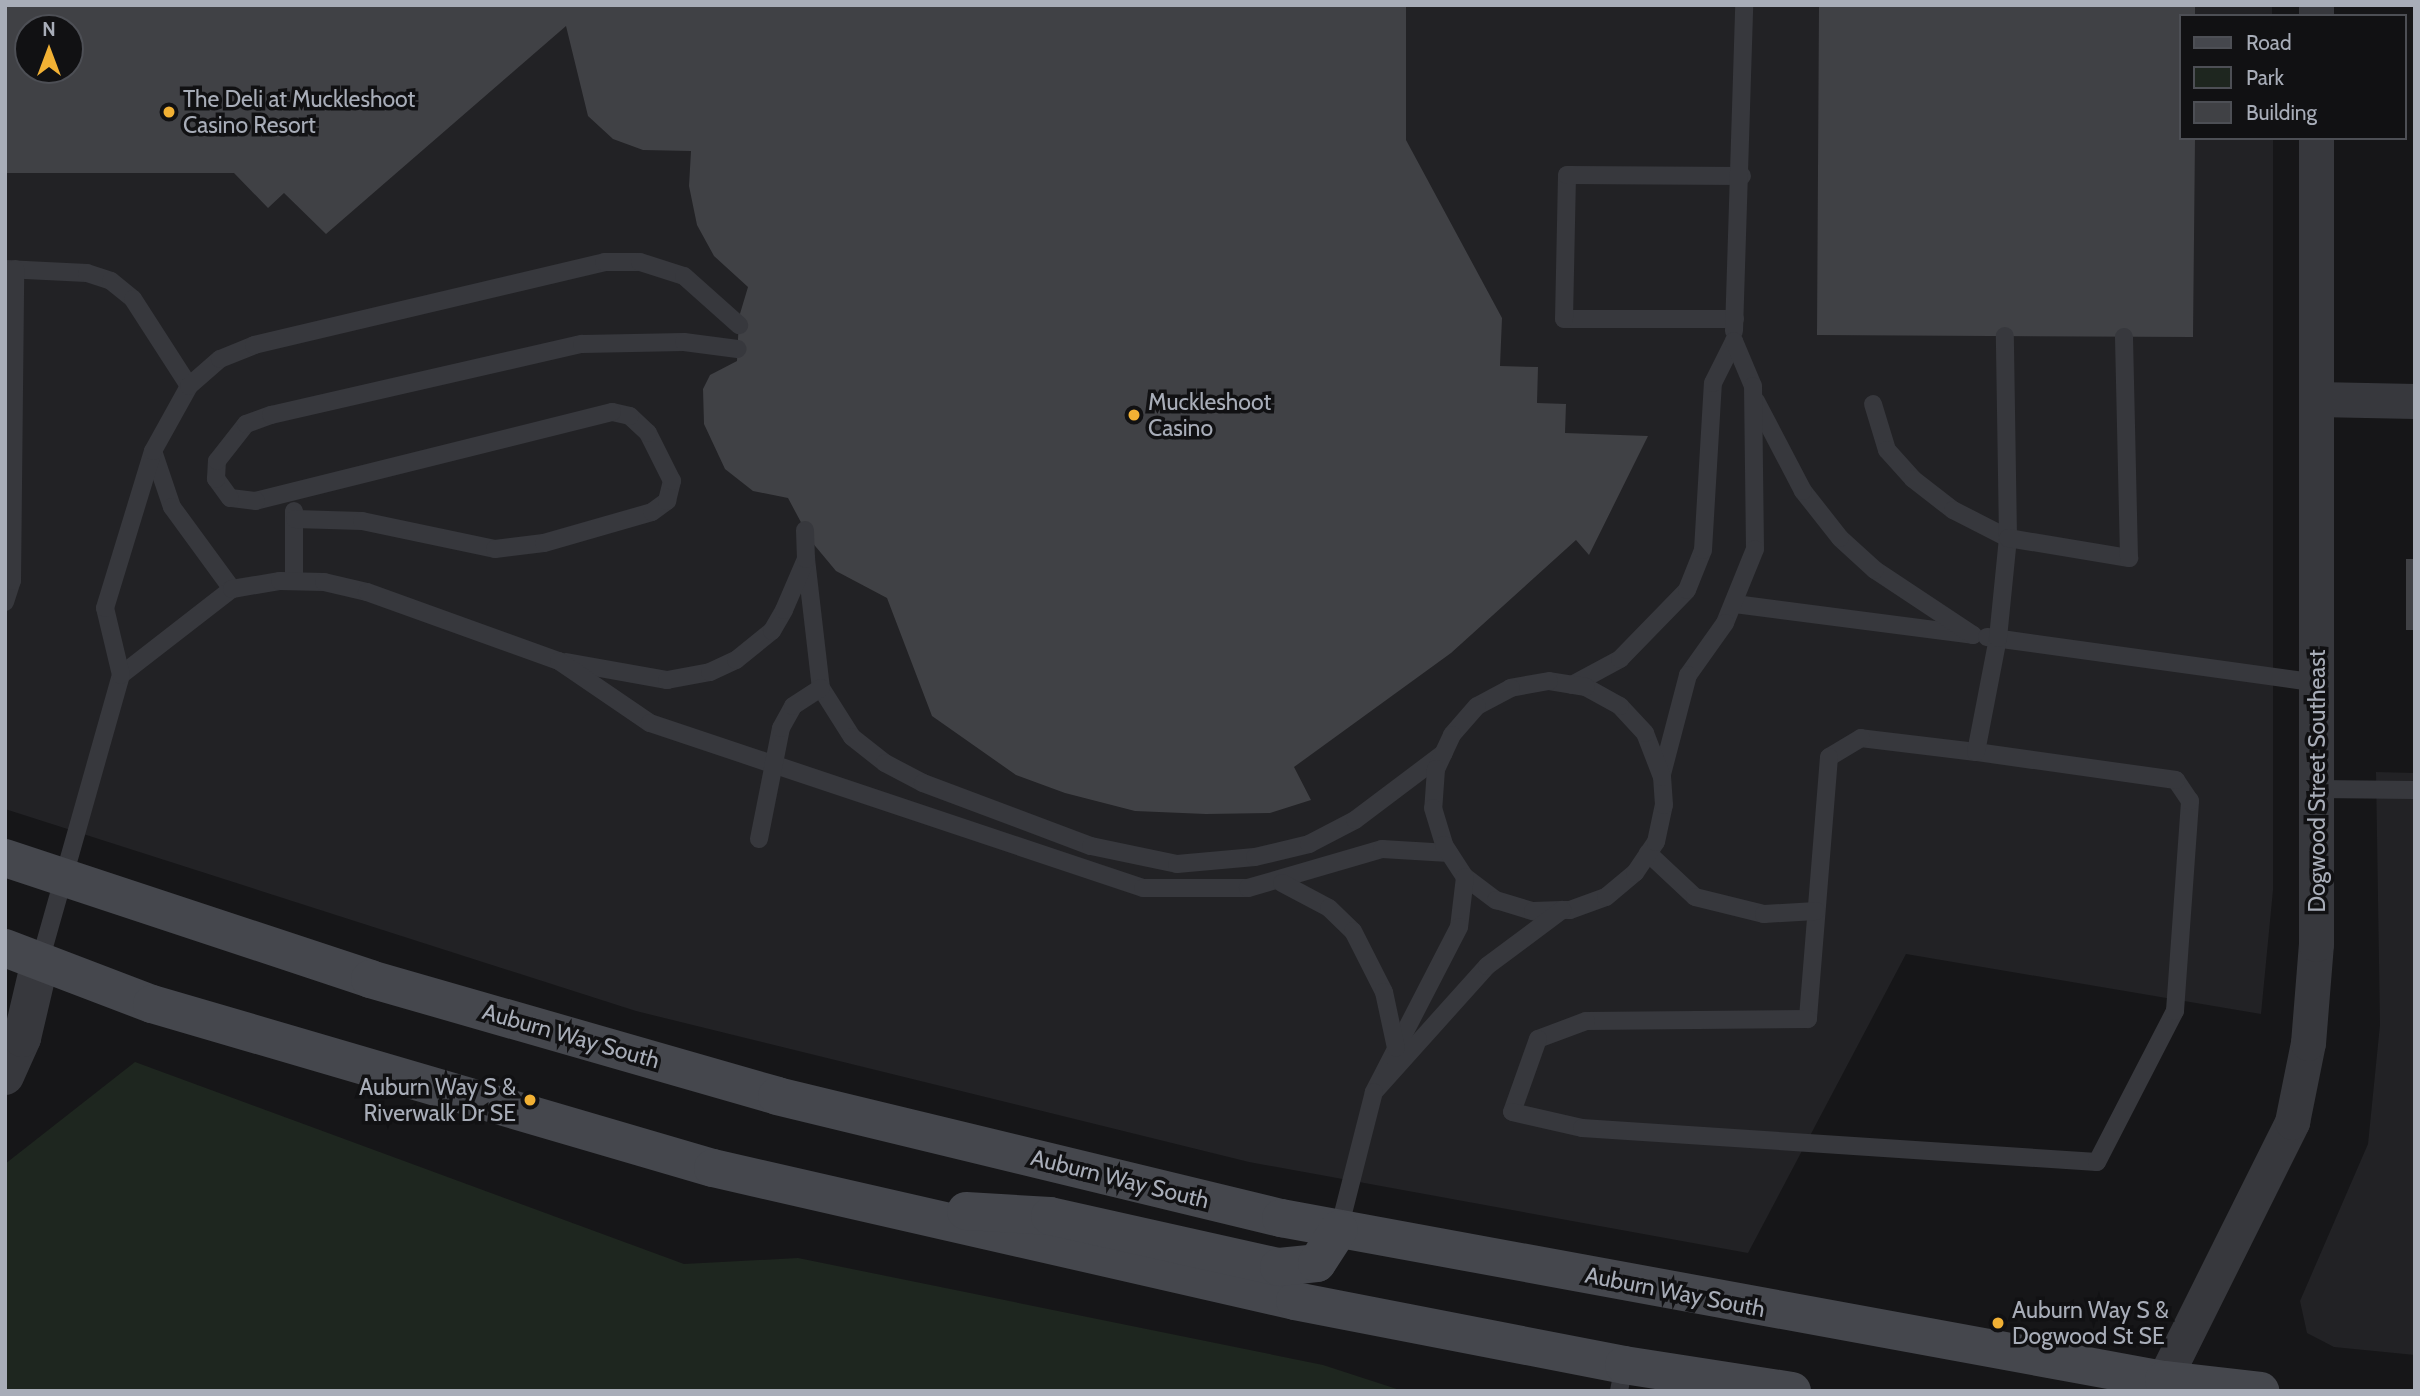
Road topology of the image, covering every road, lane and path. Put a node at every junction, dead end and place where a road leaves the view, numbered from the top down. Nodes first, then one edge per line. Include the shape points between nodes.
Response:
1 (1744, 5) edge
2 (2316, 140) edge
3 (1742, 176) junction
4 (10, 269) edge
5 (1735, 318) junction
6 (739, 325) dead end
7 (2005, 336) dead end
8 (2124, 337) dead end
9 (1734, 341) junction
10 (738, 349) dead end
11 (188, 386) junction
12 (1753, 396) junction
13 (2317, 399) junction
14 (2415, 401) edge
15 (1873, 404) dead end
16 (153, 451) junction
17 (291, 493) junction
18 (295, 519) junction
19 (806, 530) dead end
20 (2008, 538) junction
21 (806, 559) junction
22 (294, 581) junction
23 (232, 589) junction
24 (5, 602) edge
25 (1735, 604) junction
26 (1973, 635) junction
27 (1997, 638) junction
28 (559, 661) junction
29 (121, 675) junction
30 (2317, 683) junction
31 (1572, 685) junction
32 (821, 688) junction
33 (1976, 752) junction
34 (1444, 753) junction
35 (773, 764) junction
36 (1662, 778) junction
37 (2317, 789) junction
38 (2415, 790) edge
39 (759, 839) dead end
40 (1449, 853) junction
41 (1648, 853) junction
42 (5, 858) edge
43 (64, 877) junction
44 (1465, 877) junction
45 (1282, 883) junction
46 (1562, 910) junction
47 (1816, 911) junction
48 (5, 948) edge
49 (40, 961) junction
50 (1396, 1048) junction
51 (5, 1076) edge
52 (1374, 1092) junction
53 (945, 1222) junction
54 (1339, 1229) junction
55 (1621, 1378) edge
56 (2161, 1385) edge
57 (1792, 1391) edge
58 (2260, 1391) edge

1 - 3 lane
2 - 13 street, Dogwood Street Southeast
3 - 5 lane
3 - 5 lane via 1567,175 1564,319
4 - 11 lane via 87,273 111,281 133,299
4 - 24 lane via 12,581
5 - 9 lane
6 - 11 lane via 684,276 640,262 604,262 254,345 220,359
7 - 20 lane
8 - 20 lane via 2129,558
9 - 12 lane
9 - 31 lane via 1713,383 1703,550 1687,590 1620,659
10 - 17 lane via 684,342 582,344 246,424 227,442 217,461 216,479 230,498 256,501
11 - 16 lane
12 - 25 lane via 1755,549
12 - 26 lane via 1803,491 1840,538 1875,570
13 - 14 street
13 - 30 street, Dogwood Street Southeast
15 - 20 lane via 1887,450 1913,479 1953,510
16 - 23 lane via 172,507
16 - 29 lane via 106,608
17 - 18 lane
17 - 18 lane via 612,412 630,415 648,433 672,481 667,501 652,512 544,543 495,549 362,521
18 - 22 lane
19 - 21 lane
20 - 27 lane
21 - 28 lane via 772,631 710,672 667,680
21 - 32 lane
22 - 23 lane
22 - 28 lane via 367,592
23 - 29 lane
25 - 26 lane
25 - 36 lane via 1688,675
26 - 27 lane
27 - 30 lane
27 - 33 lane
28 - 35 lane via 650,723
29 - 43 lane
30 - 37 street, Dogwood Street Southeast
31 - 34 lane via 1536,683 1489,700 1452,734
31 - 36 lane via 1620,706 1646,733
32 - 34 lane via 852,737 914,778 1090,846 1177,864 1255,857 1309,844 1355,820
32 - 35 lane via 793,706
33 - 47 lane via 1861,738 1829,757
33 - 47 lane via 2176,780 2190,801 2175,1011 2097,1162 1581,1128 1511,1112 1538,1040 1586,1021 1808,1020
34 - 40 lane via 1433,808
35 - 39 lane
35 - 45 lane via 1143,888 1183,891
36 - 41 lane via 1664,805
37 - 38 lane
37 - 56 street, Dogwood Street Southeast via 2316,944 2308,1043 2292,1122
40 - 44 lane
40 - 45 lane via 1372,851
41 - 46 lane via 1635,873 1606,897
41 - 47 lane via 1695,897 1764,914
42 - 43 main road, Auburn Way South
43 - 49 lane
43 - 54 main road, Auburn Way South via 370,979 777,1096
44 - 46 lane via 1496,900 1533,911
44 - 50 lane via 1449,955
45 - 50 lane via 1329,908 1353,931 1384,992
46 - 52 lane via 1487,966
48 - 49 main road
49 - 51 street via 22,1038
49 - 53 main road via 152,1004 713,1168
50 - 52 lane
52 - 54 lane
53 - 54 main road via 962,1212 1019,1210 1300,1268 1317,1263
53 - 55 main road
54 - 56 main road, Auburn Way South
55 - 57 main road
56 - 58 main road, Auburn Way South

